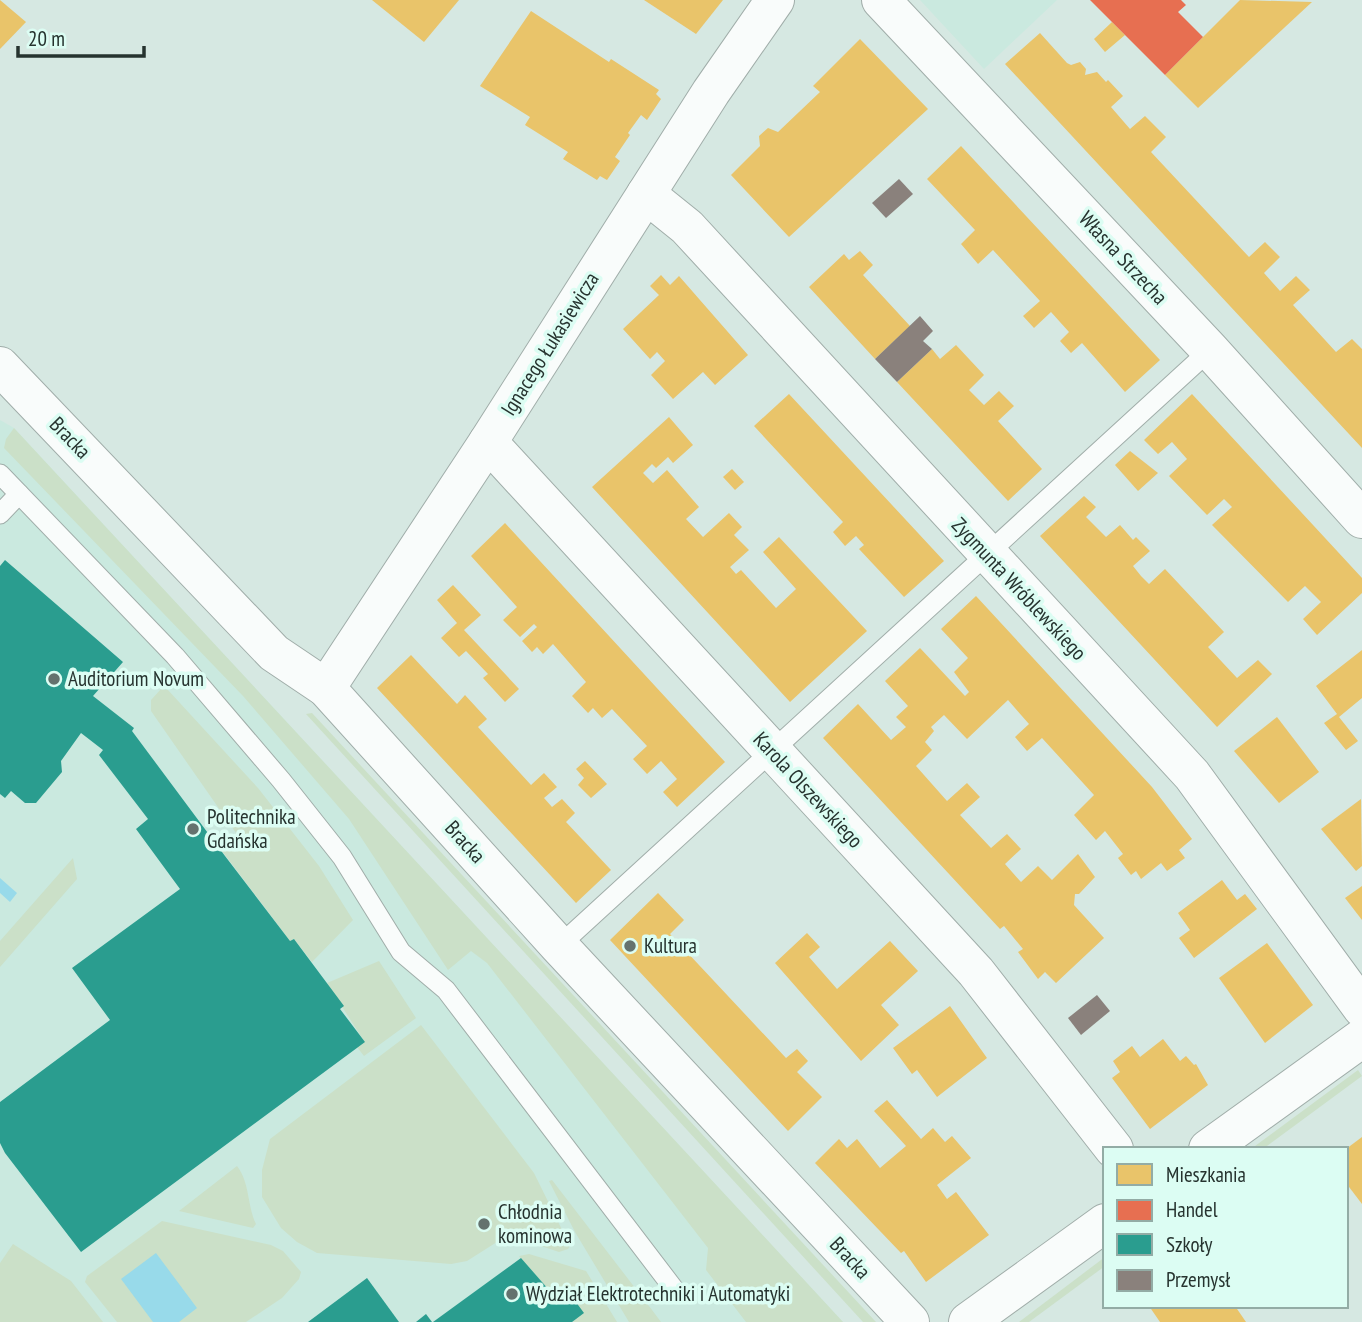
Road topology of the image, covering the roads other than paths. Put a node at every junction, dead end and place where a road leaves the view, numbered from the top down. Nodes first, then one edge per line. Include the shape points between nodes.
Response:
1 (775, 0) edge
2 (881, 0) edge
3 (646, 194) junction
4 (1210, 350) junction
5 (3, 375) edge
6 (488, 442) junction
7 (0, 474) edge
8 (19, 494) junction
9 (0, 514) edge
10 (1362, 519) edge
11 (986, 555) junction
12 (326, 688) junction
13 (772, 751) junction
14 (559, 946) junction
15 (1362, 1008) edge
16 (1362, 1038) edge
17 (1112, 1147) edge
18 (1211, 1147) edge
19 (1103, 1224) edge
20 (677, 1293) dead end
21 (910, 1322) edge
22 (968, 1322) edge

1 - 3 street, Ignacego Łukasiewicza
2 - 4 street, Własna Strzecha
3 - 6 street, Ignacego Łukasiewicza
3 - 11 street, Zygmunta Wróblewskiego via 687,226
4 - 10 street, Własna Strzecha
4 - 11 lane
5 - 12 street, Bracka via 274,653
6 - 12 street, Ignacego Łukasiewicza
6 - 13 street, Karola Olszewskiego
7 - 8 lane
8 - 9 lane
8 - 20 lane via 175,656 281,779 342,857 389,936 446,990
11 - 13 lane
11 - 15 street, Zygmunta Wróblewskiego via 1192,775
12 - 14 street, Bracka
13 - 14 lane
13 - 17 street, Karola Olszewskiego via 976,972
14 - 21 street, Bracka
16 - 18 street
19 - 22 street

